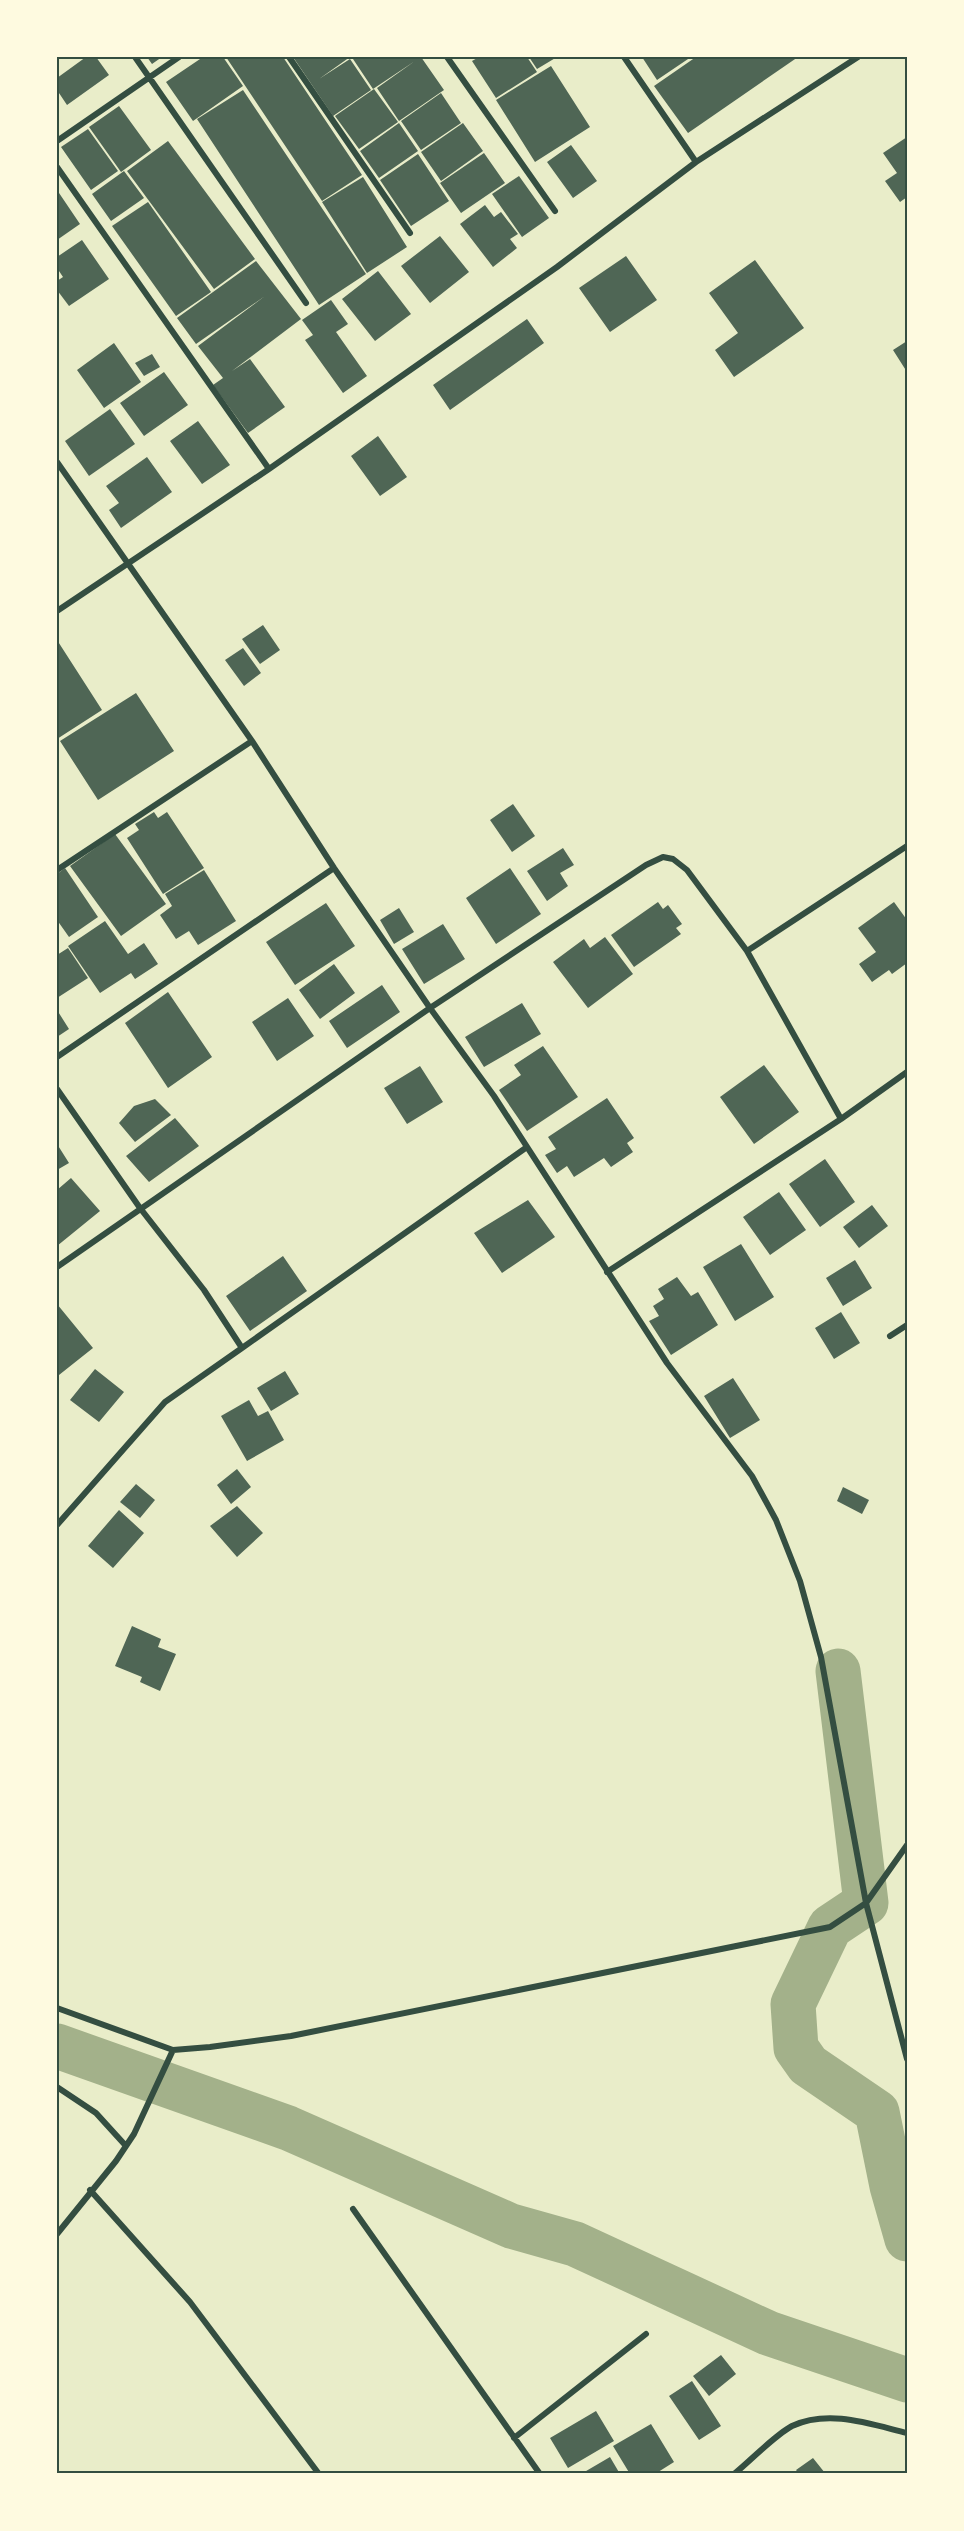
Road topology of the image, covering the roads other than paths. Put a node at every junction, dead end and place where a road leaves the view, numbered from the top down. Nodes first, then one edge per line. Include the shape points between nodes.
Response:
1 (135, 57) edge
2 (179, 57) edge
3 (289, 57) edge
4 (447, 57) edge
5 (624, 57) edge
6 (858, 57) edge
7 (149, 78) junction
8 (57, 141) edge
9 (696, 162) junction
10 (57, 167) edge
11 (555, 211) dead end
12 (410, 233) dead end
13 (306, 303) dead end
14 (57, 462) edge
15 (269, 469) junction
16 (128, 565) junction
17 (57, 611) edge
18 (252, 741) junction
19 (907, 846) edge
20 (334, 868) junction
21 (57, 870) edge
22 (747, 951) junction
23 (430, 1008) junction
24 (57, 1057) edge
25 (907, 1072) edge
26 (57, 1089) edge
27 (841, 1119) junction
28 (527, 1147) junction
29 (140, 1208) junction
30 (57, 1267) edge
31 (608, 1272) junction
32 (907, 1325) edge
33 (890, 1336) dead end
34 (242, 1348) junction
35 (57, 1525) edge
36 (907, 1845) edge
37 (866, 1903) junction
38 (57, 2008) edge
39 (173, 2050) junction
40 (907, 2059) edge
41 (57, 2087) edge
42 (126, 2146) junction
43 (90, 2190) junction
44 (353, 2209) dead end
45 (57, 2234) edge
46 (646, 2334) dead end
47 (907, 2433) edge
48 (514, 2438) junction
49 (319, 2474) edge
50 (540, 2474) edge
51 (734, 2474) edge

1 - 7 street
2 - 7 street
3 - 12 street
4 - 11 street
5 - 9 street
6 - 9 street
7 - 8 street
7 - 13 street
9 - 15 street via 557,267
10 - 15 street
14 - 16 street
15 - 16 street
16 - 17 street
16 - 18 street
18 - 20 street
18 - 21 street
19 - 22 street
20 - 23 street
20 - 24 street
22 - 23 street via 687,870 663,856
22 - 27 street
23 - 28 street
23 - 29 street
25 - 27 street
26 - 29 street
27 - 31 street
28 - 31 street
28 - 34 street
29 - 30 street
29 - 34 street via 204,1290
31 - 37 street via 667,1362 752,1476 776,1520 800,1581 821,1657
32 - 33 street
34 - 35 street via 165,1402
36 - 37 street
37 - 39 street via 830,1927 291,2036
37 - 40 street
38 - 39 street
39 - 42 street
41 - 42 street via 96,2114
42 - 43 street
43 - 45 street
43 - 49 street via 190,2302
44 - 48 street
46 - 48 street
47 - 51 street via 851,2419 816,2418 790,2427
48 - 50 street

